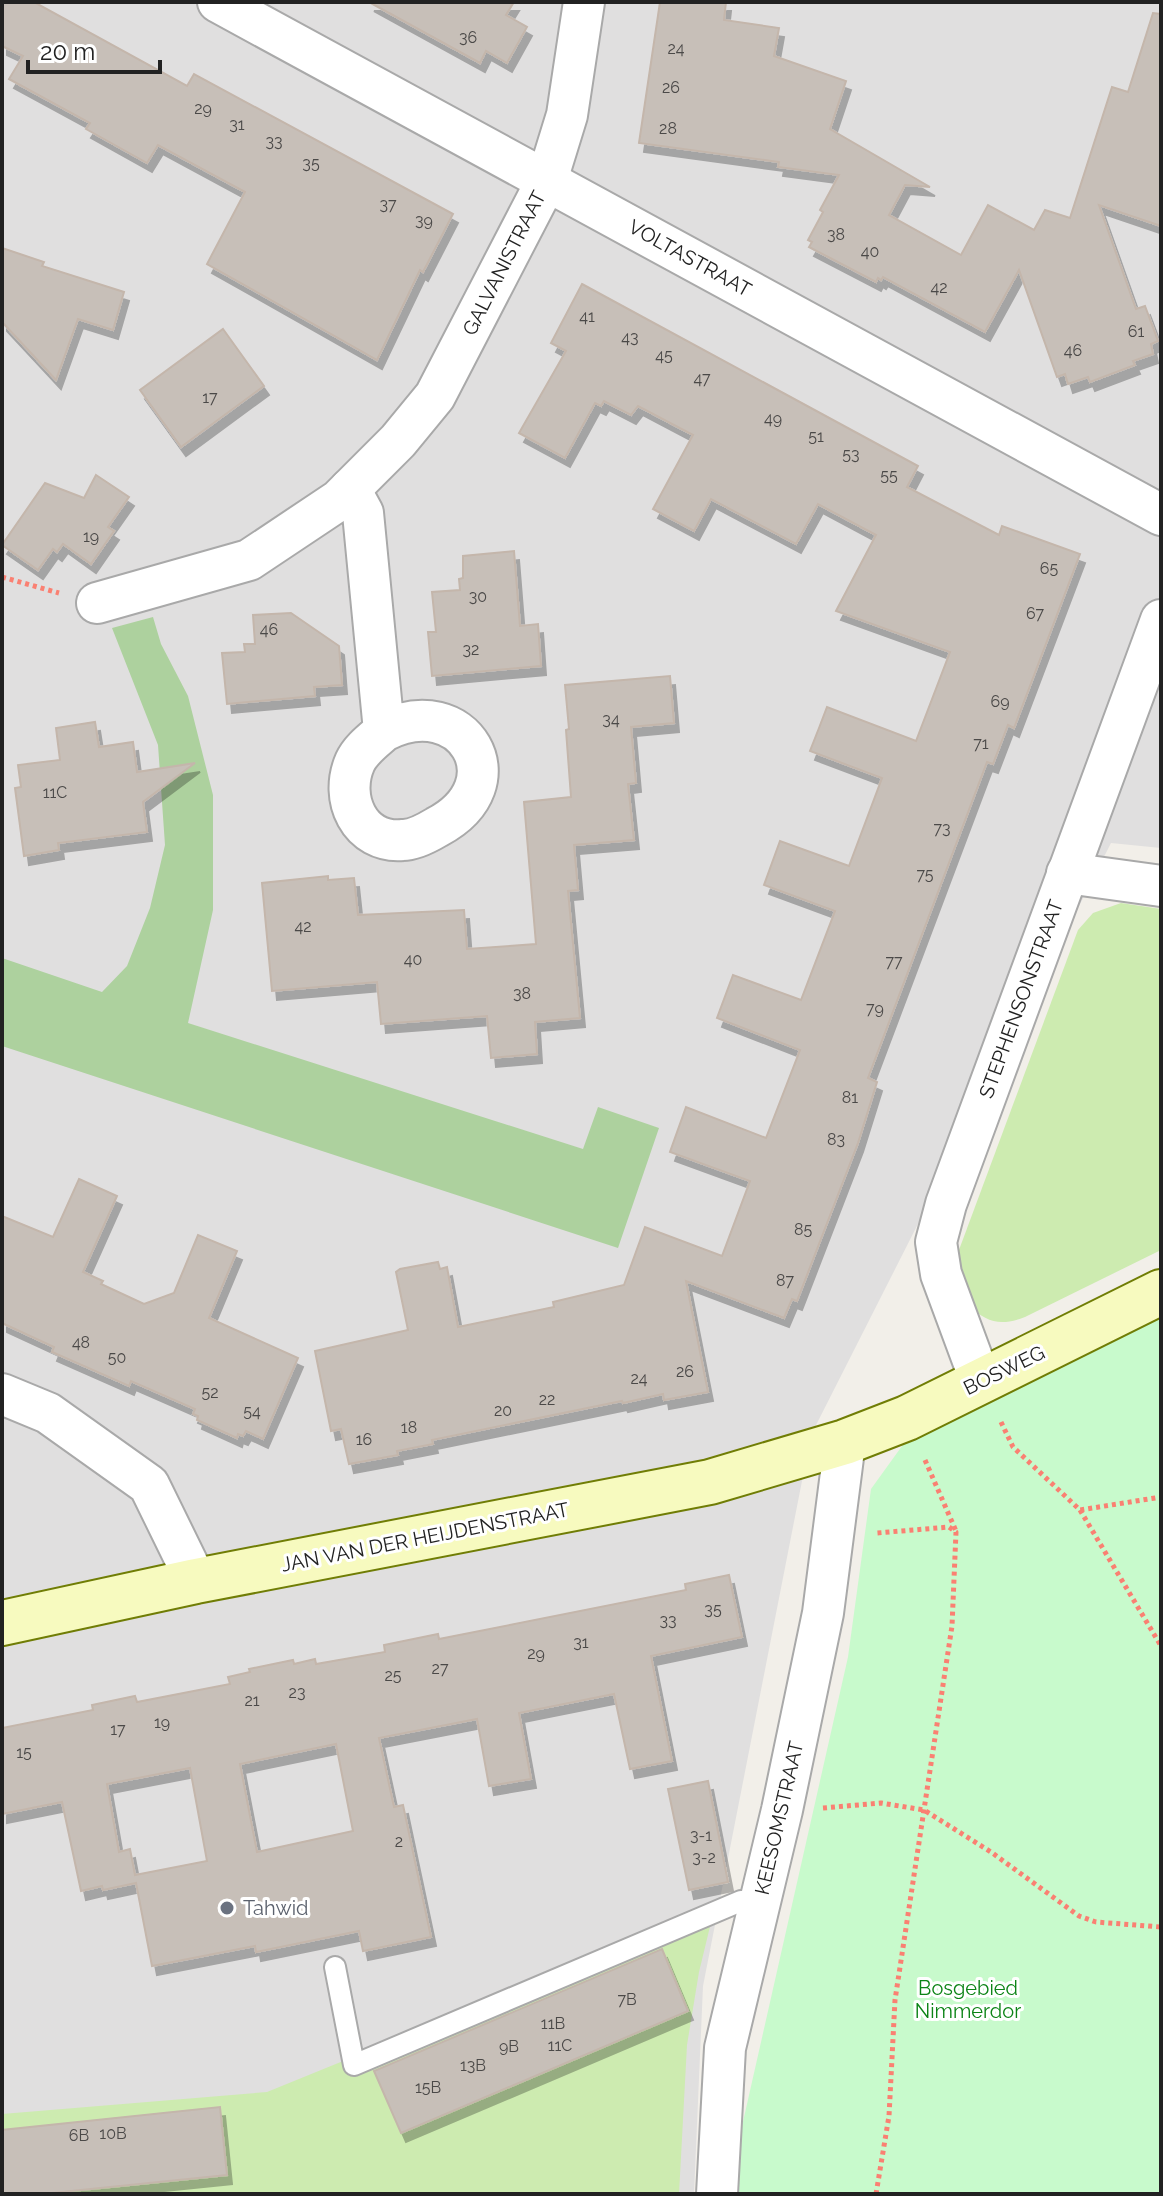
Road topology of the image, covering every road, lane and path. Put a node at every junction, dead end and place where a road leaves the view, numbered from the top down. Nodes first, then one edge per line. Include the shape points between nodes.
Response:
1 (218, 2) edge
2 (584, 2) edge
3 (547, 180) junction
4 (350, 489) junction
5 (1161, 515) edge
6 (2, 577) edge
7 (97, 603) joint
8 (1161, 620) edge
9 (384, 731) dead end
10 (1067, 873) junction
11 (1161, 886) edge
12 (1161, 1292) edge
13 (981, 1382) junction
14 (2, 1394) edge
15 (907, 1418) junction
16 (845, 1442) junction
17 (1161, 1497) edge
18 (1080, 1510) junction
19 (956, 1532) junction
20 (832, 1537) junction
21 (196, 1581) junction
22 (2, 1623) edge
23 (1161, 1646) edge
24 (782, 1810) junction
25 (924, 1810) junction
26 (760, 1904) junction
27 (1161, 1927) edge
28 (335, 1967) dead end
29 (717, 2194) edge
30 (876, 2194) edge

1 - 3 street, VOLTASTRAAT
2 - 3 street, GALVANISTRAAT via 567,115
3 - 4 street, GALVANISTRAAT via 435,396
3 - 5 street, VOLTASTRAAT
4 - 7 street, GALVANISTRAAT via 249,560
4 - 9 street via 363,513
6 - 7 path
8 - 10 street, STEPHENSONSTRAAT
10 - 11 street
10 - 13 street, STEPHENSONSTRAAT via 936,1242 941,1274
12 - 13 street, BOSWEG
13 - 15 street, BOSWEG
13 - 18 path via 1013,1447
14 - 21 street via 48,1413 149,1485
15 - 16 street, BOSWEG
15 - 19 path
16 - 20 street, KEESOMSTRAAT
16 - 21 street, JAN VAN DER HEIJDENSTRAAT via 710,1482
17 - 18 path
18 - 23 path
19 - 20 path via 949,1527
19 - 25 path via 952,1626
20 - 24 street, KEESOMSTRAAT via 823,1613
21 - 22 street, JAN VAN DER HEIJDENSTRAAT
24 - 25 path via 881,1803
24 - 26 street, KEESOMSTRAAT
25 - 27 path via 1079,1916
25 - 30 path via 895,2000 889,2116
26 - 28 lane via 741,1901 354,2065
26 - 29 street, KEESOMSTRAAT via 725,2048

